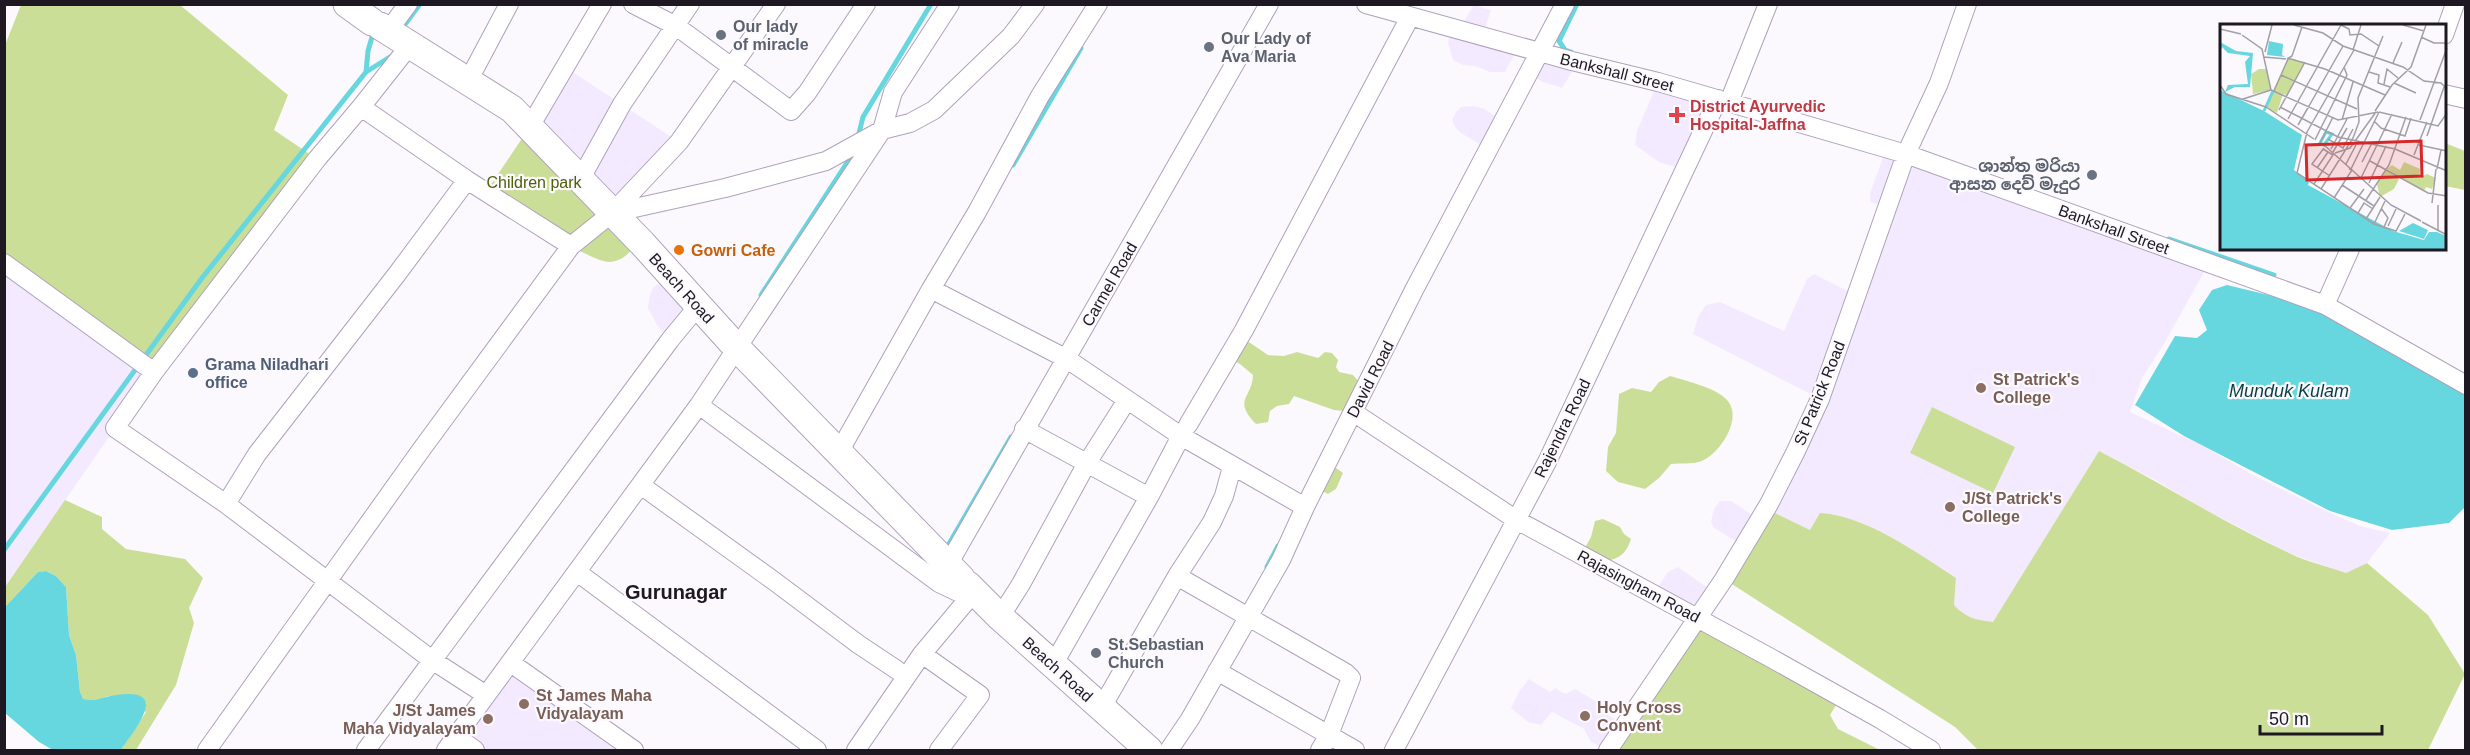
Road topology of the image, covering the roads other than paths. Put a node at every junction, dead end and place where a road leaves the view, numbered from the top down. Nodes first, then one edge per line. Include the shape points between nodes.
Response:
1 (347, 4) edge
2 (408, 4) edge
3 (509, 4) edge
4 (602, 4) edge
5 (633, 4) edge
6 (690, 4) edge
7 (776, 4) edge
8 (866, 4) edge
9 (950, 4) edge
10 (1035, 4) edge
11 (1098, 4) edge
12 (1269, 4) edge
13 (1366, 4) edge
14 (1565, 4) edge
15 (1768, 4) edge
16 (1967, 4) edge
17 (2456, 4) edge
18 (1410, 17) junction
19 (676, 26) junction
20 (387, 31) junction
21 (2446, 31) edge
22 (1540, 51) junction
23 (732, 66) junction
24 (471, 74) junction
25 (2446, 94) edge
26 (2466, 99) edge
27 (1724, 101) junction
28 (362, 107) junction
29 (535, 118) dead end
30 (882, 130) junction
31 (1906, 154) junction
32 (467, 180) junction
33 (580, 180) junction
34 (612, 213) junction
35 (571, 246) junction
36 (2350, 250) edge
37 (4, 263) edge
38 (931, 289) junction
39 (2325, 305) junction
40 (698, 306) junction
41 (736, 347) junction
42 (1067, 359) junction
43 (154, 372) junction
44 (2466, 385) edge
45 (1127, 400) junction
46 (699, 405) junction
47 (1353, 412) junction
48 (1024, 429) junction
49 (1185, 430) junction
50 (839, 452) junction
51 (1087, 463) junction
52 (1232, 467) junction
53 (642, 486) junction
54 (1149, 497) junction
55 (226, 504) junction
56 (1305, 507) junction
57 (1515, 519) junction
58 (577, 572) junction
59 (1177, 576) junction
60 (963, 580) junction
61 (327, 582) junction
62 (1247, 616) junction
63 (1000, 617) junction
64 (1698, 618) junction
65 (922, 654) junction
66 (432, 660) junction
67 (511, 663) junction
68 (1053, 665) junction
69 (897, 670) dead end
70 (1217, 670) junction
71 (486, 695) junction
72 (1102, 707) junction
73 (451, 743) edge
74 (1324, 743) edge
75 (207, 750) edge
76 (366, 750) edge
77 (475, 750) edge
78 (634, 750) edge
79 (817, 750) edge
80 (856, 750) edge
81 (939, 750) edge
82 (1149, 750) edge
83 (1168, 750) edge
84 (1355, 750) edge
85 (1394, 750) edge
86 (1608, 750) edge
87 (1931, 750) edge

1 - 20 main road, Beach Road
2 - 20 street
3 - 24 street
4 - 29 street
5 - 19 street
6 - 19 street
7 - 23 street
8 - 23 street via 791,111
9 - 30 street via 893,92
10 - 30 street via 1011,36 934,110 910,123
11 - 38 street
12 - 42 street, Carmel Road
13 - 18 street, Bankshall Street
14 - 22 street, David Road
15 - 27 street, Rajendra Road
16 - 31 street, St Patrick Road via 1939,83
17 - 21 street
18 - 22 street, Bankshall Street
18 - 49 street via 1244,330
19 - 23 street
19 - 33 street via 622,104
20 - 24 main road, Beach Road
20 - 28 street
22 - 27 street, Bankshall Street
22 - 47 street, David Road
23 - 34 street via 679,142
24 - 33 main road, Beach Road via 512,109
25 - 26 street
27 - 31 street, Bankshall Street
27 - 57 street, Rajendra Road via 1547,462
28 - 32 street
28 - 43 street via 316,159
30 - 34 street via 826,161
30 - 41 street
31 - 39 street, Bankshall Street
31 - 64 street, St Patrick Road via 1820,399 1769,504
32 - 35 street
32 - 55 street via 257,454
33 - 34 main road, Beach Road
34 - 35 street
34 - 40 main road, Beach Road
35 - 61 street
36 - 39 street
37 - 43 street
38 - 42 street
38 - 50 street
39 - 44 street, Bankshall Street
40 - 41 main road, Beach Road
40 - 66 street
41 - 46 street
41 - 50 main road, Beach Road
42 - 45 street
42 - 48 street, Carmel Road
43 - 55 street via 115,428
45 - 49 street
45 - 51 street
46 - 53 street
46 - 60 street via 939,583 957,592
47 - 56 street, David Road
47 - 57 street, Rajasingham Road
48 - 51 street
48 - 60 street, Carmel Road
49 - 52 street
49 - 54 street
50 - 60 main road, Beach Road
51 - 54 street
51 - 63 street
52 - 56 street
52 - 59 street via 1212,522
53 - 58 street
53 - 69 street
54 - 68 street
55 - 61 street
56 - 62 street, David Road via 1281,560
57 - 64 street, Rajasingham Road
57 - 85 street, Rajendra Road
58 - 67 street
58 - 79 street
59 - 62 street
59 - 72 street
60 - 63 main road, Beach Road
60 - 65 street, Carmel Road
61 - 66 street
61 - 75 street
62 - 70 street, David Road
62 - 74 street via 1351,678
63 - 68 main road, Beach Road
64 - 86 street, St Patrick Road
64 - 87 street, Rajasingham Road
65 - 80 street, Carmel Road
65 - 81 street via 980,695
66 - 71 street
66 - 76 street
67 - 71 street
67 - 78 street
68 - 72 main road, Beach Road
70 - 74 street
70 - 83 street, David Road
71 - 73 street
72 - 82 main road, Beach Road
73 - 77 street
74 - 84 street

